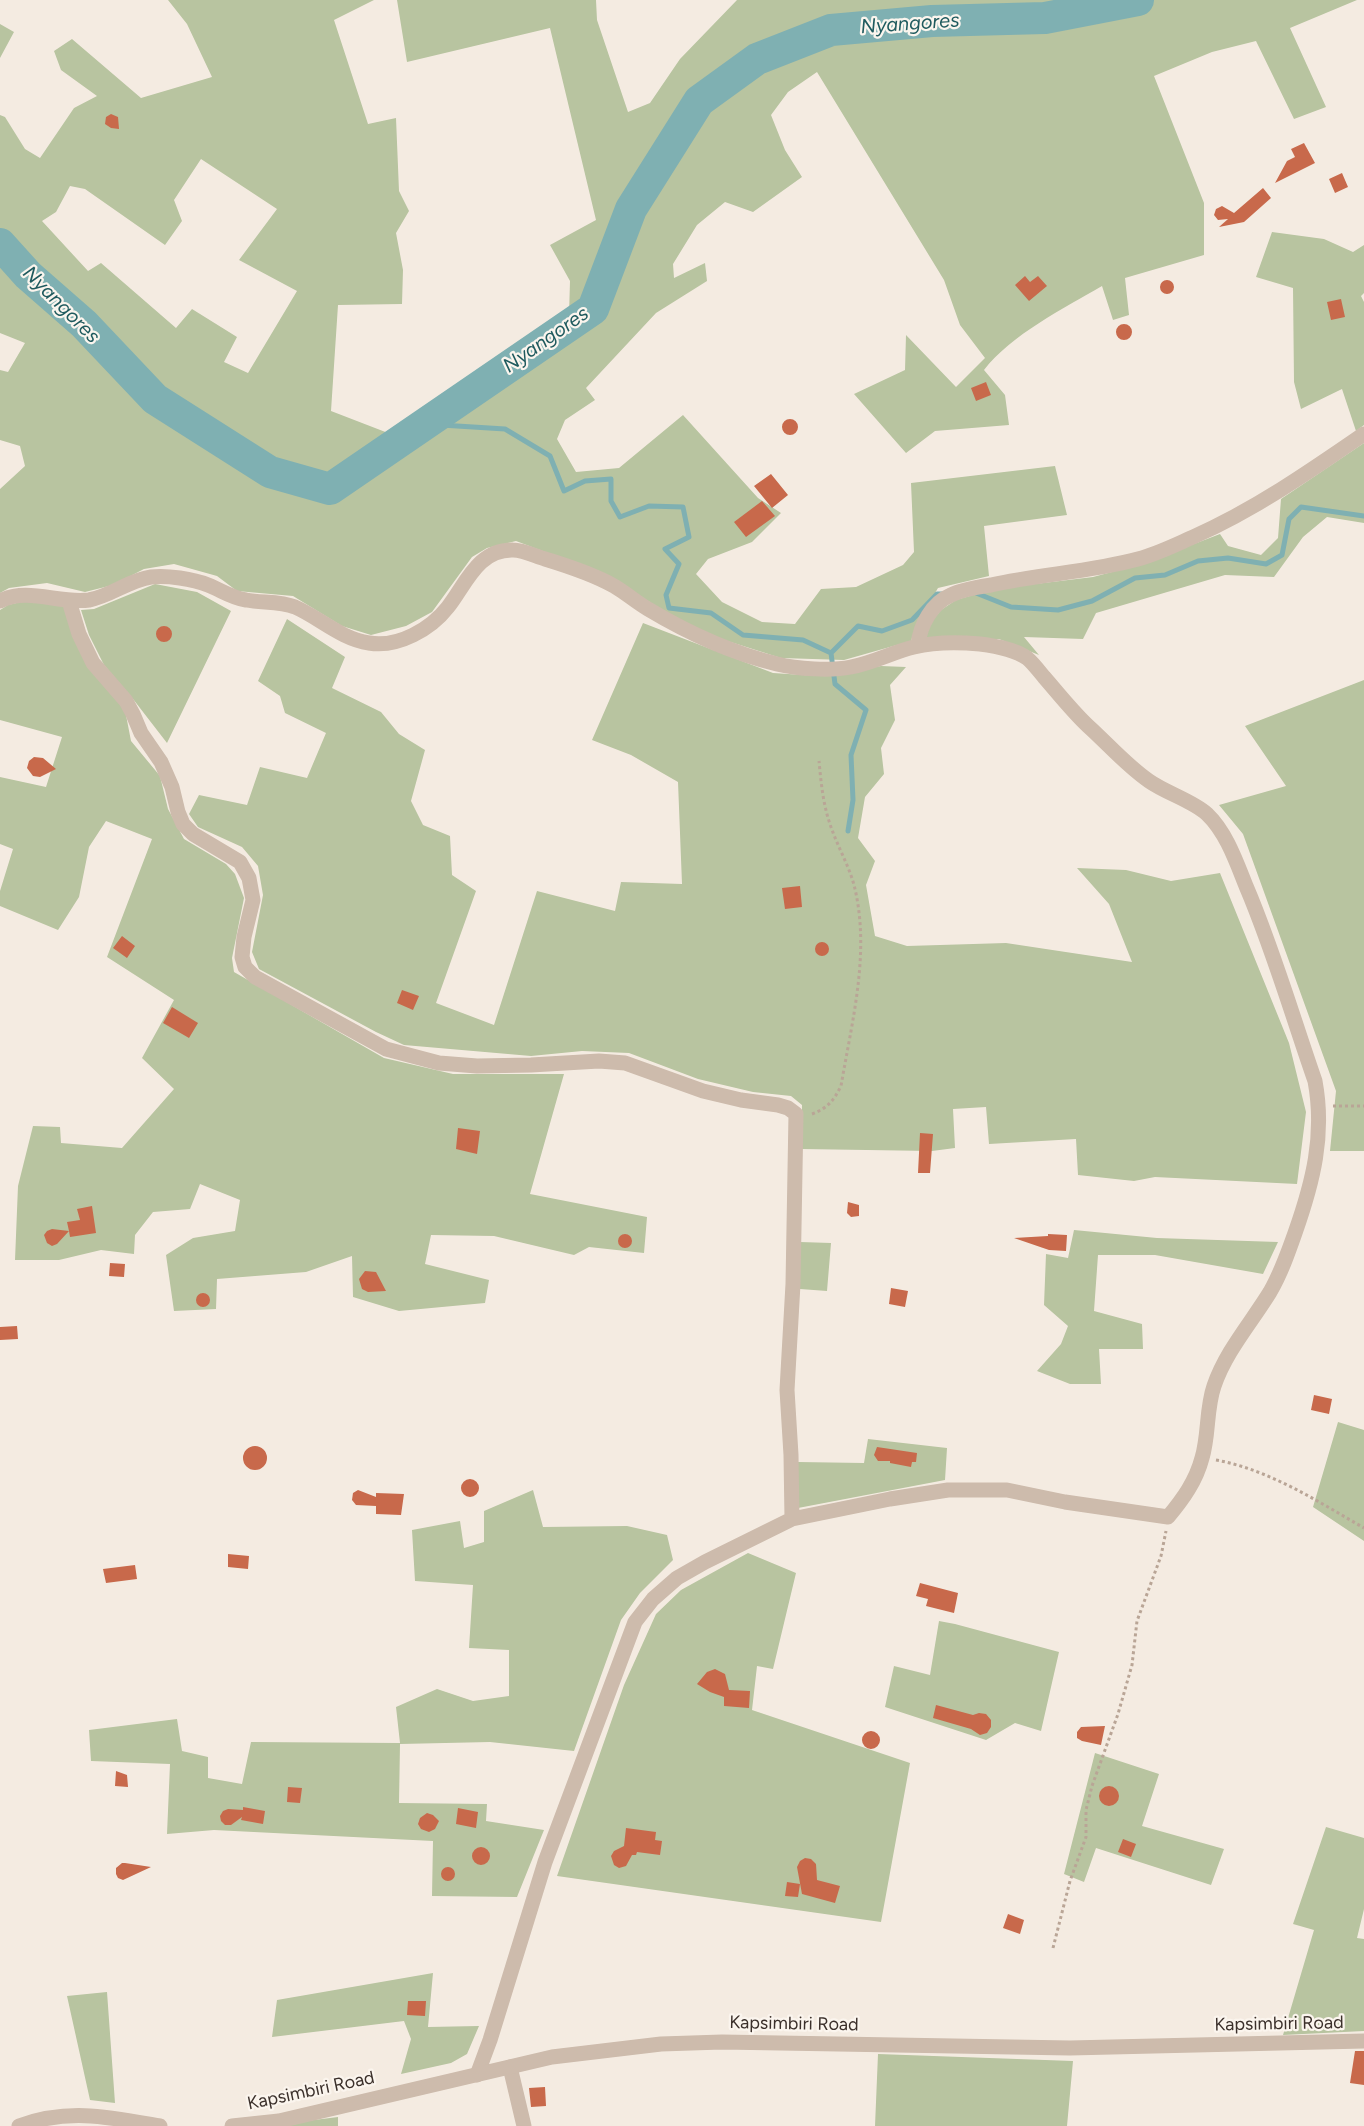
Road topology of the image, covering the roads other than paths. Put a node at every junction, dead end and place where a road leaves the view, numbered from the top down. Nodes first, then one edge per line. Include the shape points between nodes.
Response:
1 (1364, 434) edge
2 (0, 601) edge
3 (69, 601) junction
4 (918, 645) junction
5 (792, 1519) junction
6 (1364, 2041) edge
7 (510, 2067) junction
8 (477, 2074) junction
9 (19, 2126) edge
10 (160, 2126) edge
11 (232, 2126) edge
12 (524, 2126) edge

1 - 4 street via 1228,522 1169,548 1099,568 1007,581 951,594 933,608
2 - 3 street via 6,597 39,595
3 - 4 street via 90,600 152,576 173,578 204,583 246,600 289,605 339,633 368,643 388,643 409,638 437,619 482,561 496,552 516,550 613,585 699,636 781,665 850,667
3 - 5 street via 93,663 126,701 161,762 183,824 240,862 249,878 253,900 242,957 255,977 386,1049 439,1063 625,1063 703,1090 778,1105 796,1114 787,1390
4 - 5 street via 978,644 1008,649 1026,658 1078,716 1146,779 1209,815 1230,848 1256,908 1315,1081 1320,1106 1316,1162 1287,1256 1214,1386 1202,1457 1191,1485 1168,1517 1007,1490 948,1490
5 - 8 street via 677,1578 635,1622 545,1862
6 - 7 street, Kapsimbiri Road via 1070,2048 722,2042 661,2044 552,2057
7 - 8 street, Kapsimbiri Road
7 - 12 street
8 - 11 street, Kapsimbiri Road via 279,2121
9 - 10 street via 68,2115

